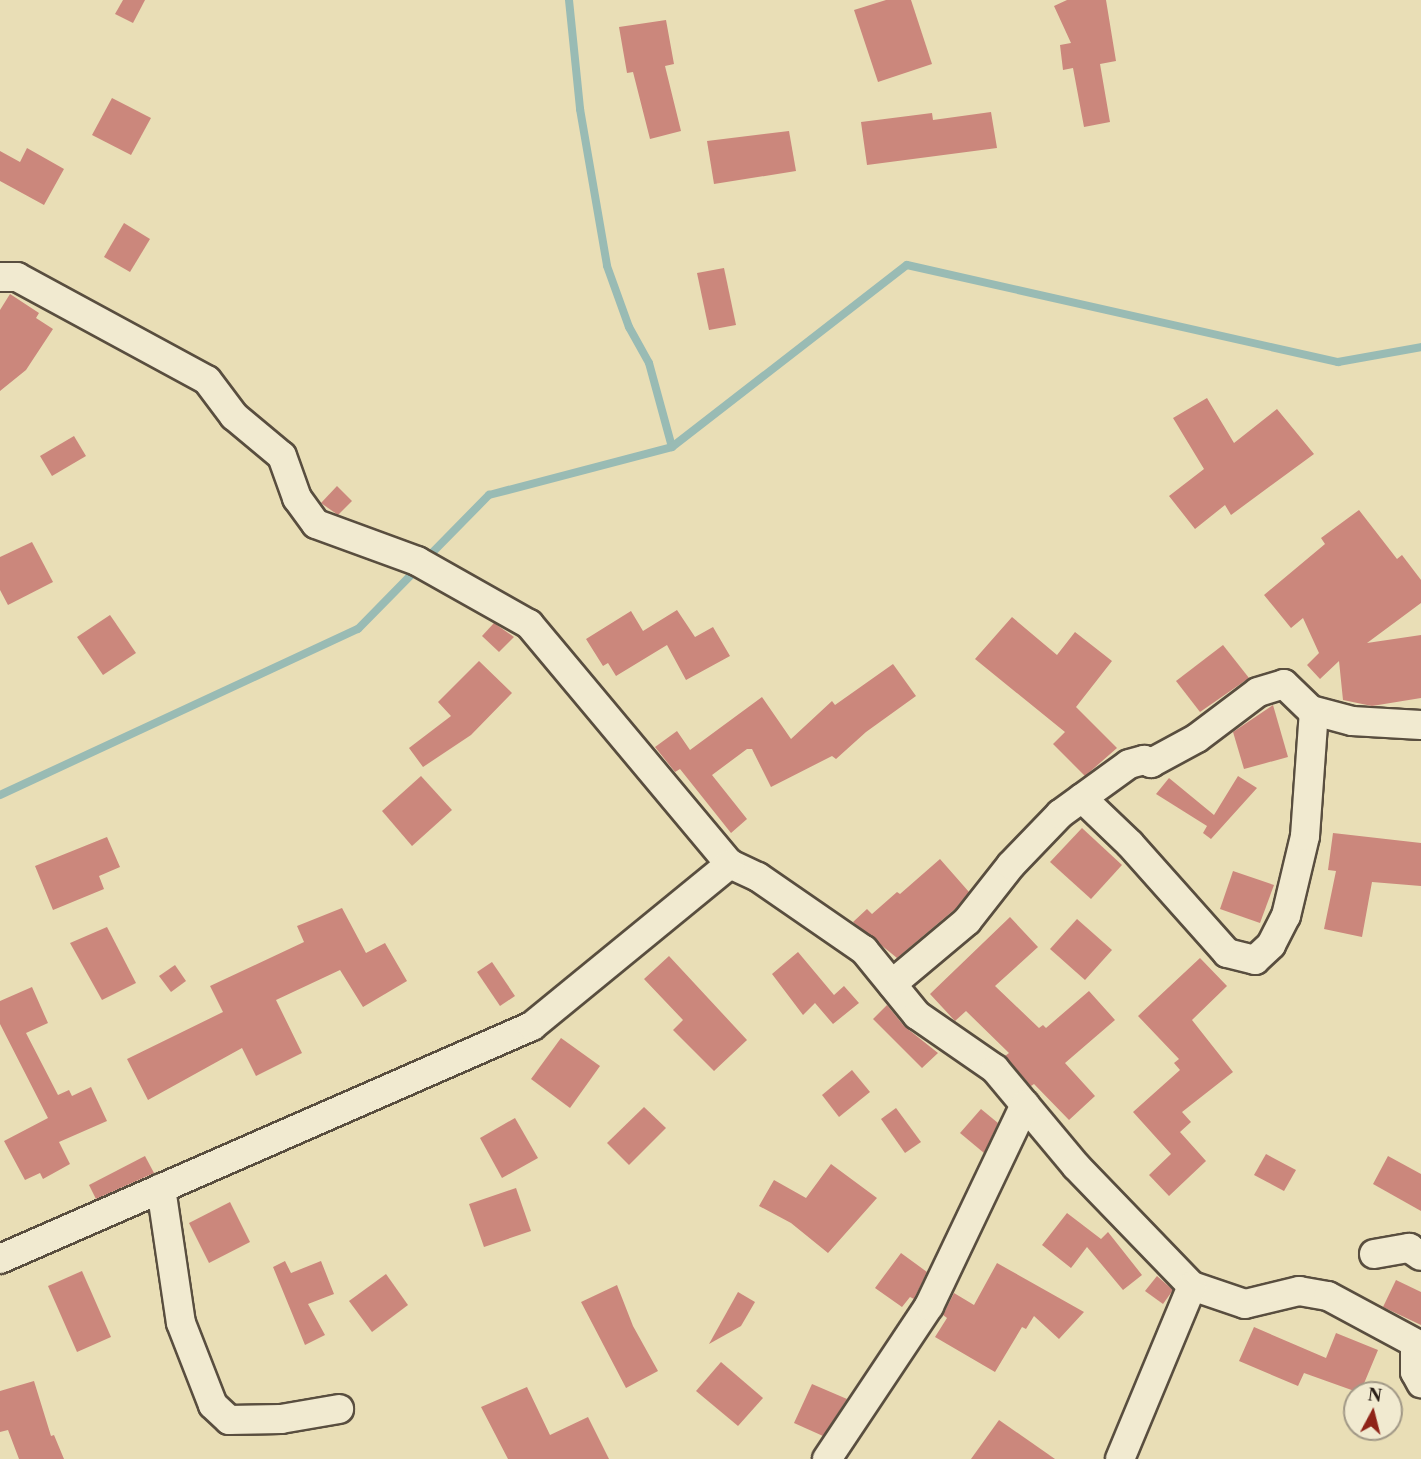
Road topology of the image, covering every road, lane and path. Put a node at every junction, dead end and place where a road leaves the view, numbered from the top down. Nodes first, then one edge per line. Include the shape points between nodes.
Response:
1 (0, 277) edge
2 (1314, 711) junction
3 (1421, 725) edge
4 (1082, 798) junction
5 (730, 864) junction
6 (892, 984) junction
7 (1024, 1105) junction
8 (161, 1188) junction
9 (1374, 1254) dead end
10 (1421, 1256) edge
11 (0, 1259) edge
12 (1192, 1286) junction
13 (1418, 1345) edge
14 (1421, 1383) edge
15 (339, 1409) dead end
16 (827, 1459) edge
17 (1120, 1459) edge

1 - 5 street via 17,277 207,380 234,416 282,456 297,498 316,524 417,561 529,624
2 - 3 street via 1352,721
2 - 4 street via 1284,684 1258,692 1197,738 1151,763 1144,760 1130,764
2 - 4 street via 1305,836 1286,916 1271,945 1256,960 1227,954 1130,844
4 - 6 street via 1060,814 1011,865 967,921
5 - 6 street via 758,877 864,950
5 - 8 street via 532,1026
6 - 7 street via 917,1015 995,1069
7 - 12 street via 1076,1166
7 - 16 street via 929,1306
8 - 11 street
8 - 15 street via 181,1323 213,1405 229,1420 282,1419
9 - 10 street via 1409,1248
12 - 13 street via 1245,1304 1299,1291 1328,1296
12 - 17 street
13 - 14 street via 1415,1372

